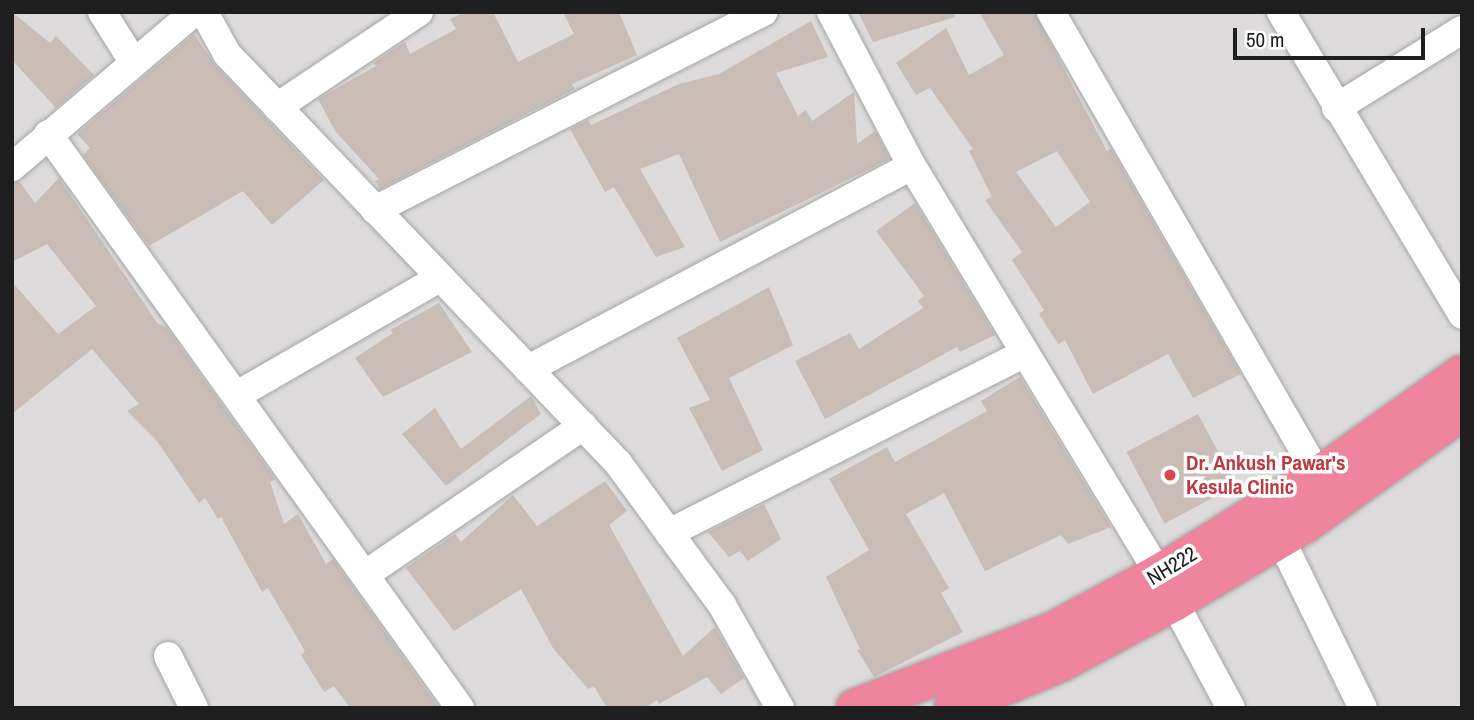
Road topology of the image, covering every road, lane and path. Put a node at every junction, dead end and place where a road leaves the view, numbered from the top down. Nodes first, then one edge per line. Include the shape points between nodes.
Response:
1 (102, 12) edge
2 (194, 12) edge
3 (204, 12) edge
4 (419, 12) edge
5 (764, 12) edge
6 (831, 12) edge
7 (1051, 12) edge
8 (1281, 12) edge
9 (1462, 30) edge
10 (134, 63) junction
11 (277, 107) junction
12 (1336, 107) junction
13 (48, 134) junction
14 (912, 166) junction
15 (12, 167) edge
16 (375, 210) junction
17 (440, 278) junction
18 (1462, 315) edge
19 (1024, 354) junction
20 (528, 369) junction
21 (1462, 374) edge
22 (237, 394) junction
23 (1462, 411) edge
24 (583, 426) junction
25 (1318, 475) junction
26 (669, 533) junction
27 (1280, 538) junction
28 (366, 574) junction
29 (1167, 588) junction
30 (168, 656) dead end
31 (1008, 697) edge
32 (194, 708) edge
33 (460, 708) edge
34 (780, 708) edge
35 (855, 708) edge
36 (953, 708) edge
37 (1231, 708) edge
38 (1363, 708) edge

1 - 10 street
2 - 10 street
3 - 11 street via 226,54
4 - 11 street
5 - 16 street
6 - 14 street
7 - 25 street
8 - 12 street
9 - 12 street
10 - 13 street
11 - 16 street
12 - 18 street
13 - 15 street
13 - 22 street
14 - 19 street
14 - 20 street
16 - 17 street
17 - 20 street
17 - 22 street
19 - 26 street
19 - 29 street
20 - 24 street
21 - 25 highway, NH222
22 - 28 street
23 - 27 highway, NH222
24 - 26 street via 618,463
24 - 28 street
25 - 29 highway, NH222
26 - 34 street via 722,605
27 - 29 highway, NH222
27 - 38 street
28 - 33 street
29 - 31 highway, NH222
29 - 35 highway, NH222
29 - 37 street
30 - 32 street
31 - 36 highway, NH222

